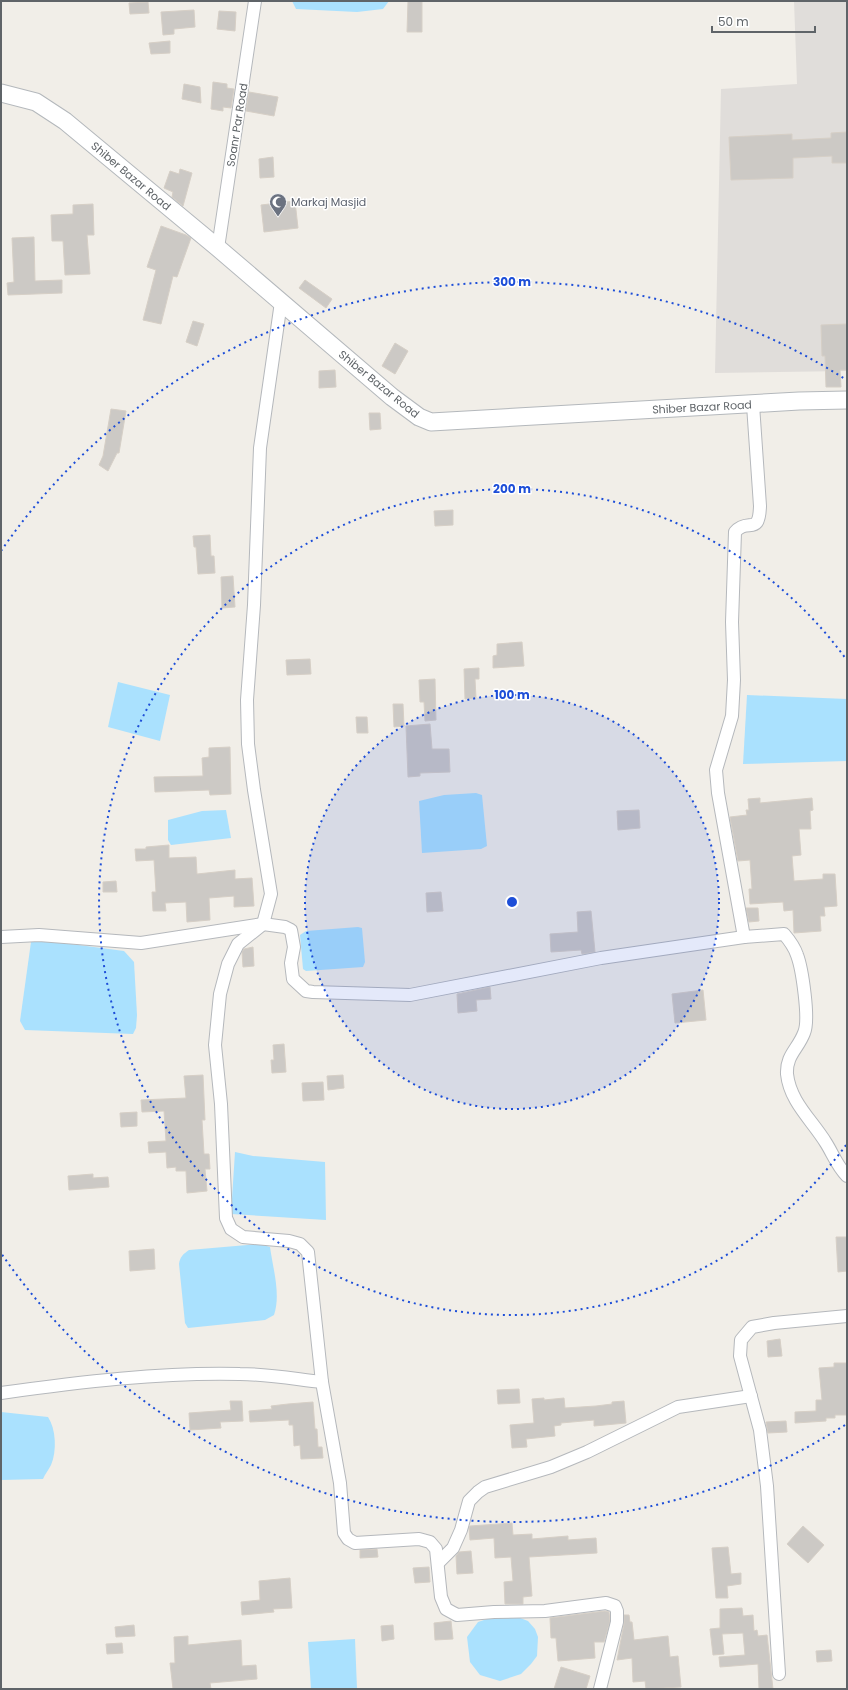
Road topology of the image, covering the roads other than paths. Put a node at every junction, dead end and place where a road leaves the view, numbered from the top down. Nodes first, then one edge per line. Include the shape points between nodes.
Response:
1 (256, 1) edge
2 (1, 93) edge
3 (218, 248) junction
4 (281, 302) junction
5 (847, 400) edge
6 (752, 404) junction
7 (263, 924) junction
8 (1, 937) edge
9 (744, 938) junction
10 (847, 1176) edge
11 (847, 1316) edge
12 (322, 1382) junction
13 (1, 1393) edge
14 (751, 1396) junction
15 (438, 1563) junction
16 (779, 1674) dead end
17 (600, 1689) edge

1 - 3 street, Soanr Par Road
2 - 3 street, Shiber Bazar Road via 36,102 51,110
3 - 4 street, Shiber Bazar Road
4 - 6 street, Shiber Bazar Road via 392,396 419,417 431,422
4 - 7 street via 260,448 254,605 247,700 249,752 271,894
5 - 6 street, Shiber Bazar Road
6 - 9 street via 760,518 752,526 742,526 735,532 732,716 716,770
7 - 8 street via 142,943 39,935
7 - 9 street via 291,930 294,947 291,963 293,979 306,991 410,995 601,958
7 - 12 street via 238,944 228,964 220,994 215,1045 221,1104 226,1218 231,1229 243,1237 289,1241 300,1244 308,1252
9 - 10 street via 784,934 792,943 798,957 806,1009 805,1032 788,1060 787,1075 796,1101 826,1142 839,1168
11 - 14 street via 752,1327 741,1340 740,1356
12 - 13 street via 242,1374 174,1375
12 - 15 street via 340,1483 344,1533 355,1543 419,1539 430,1542 436,1549
14 - 15 street via 678,1407 551,1467 485,1487 469,1501 453,1548
14 - 16 street via 760,1430 767,1486
15 - 17 street via 441,1597 446,1609 457,1615 545,1610 606,1603 615,1606 617,1622

